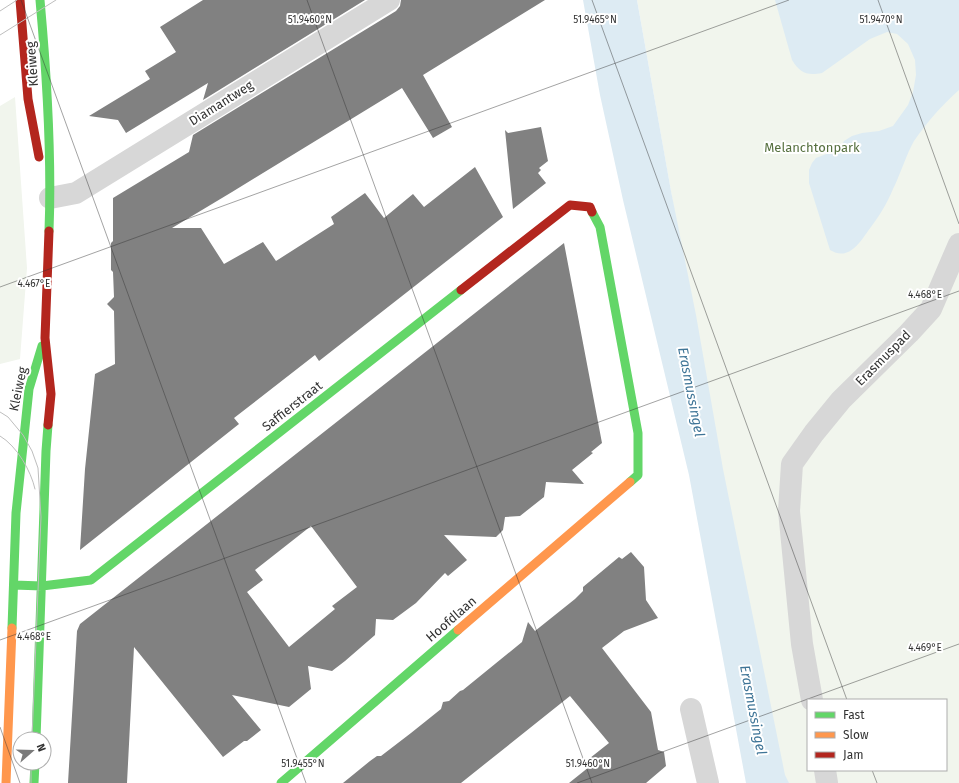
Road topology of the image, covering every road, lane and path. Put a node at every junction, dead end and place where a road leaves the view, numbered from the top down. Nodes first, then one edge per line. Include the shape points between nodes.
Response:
1 (20, 0) edge
2 (40, 0) edge
3 (389, 0) edge
4 (50, 198) junction
5 (570, 205) joint
6 (959, 244) edge
7 (45, 338) junction
8 (14, 585) junction
9 (42, 586) junction
10 (812, 699) edge
11 (691, 709) dead end
12 (36, 731) edge
13 (35, 771) edge
14 (825, 771) edge
15 (704, 781) edge
16 (6, 783) edge
17 (34, 783) edge
18 (281, 783) edge
19 (827, 783) edge

1 - 4 street, Kleiweg via 24,69 33,131
2 - 4 street, Kleiweg via 46,78
3 - 4 street, Diamantweg via 76,193
4 - 7 street, Kleiweg
5 - 9 street, Saffierstraat via 91,580
5 - 18 street, Hoofdlaan via 590,207 600,227 638,433 638,475
6 - 10 street, Erasmuspad via 931,309 841,400 792,464 789,511 802,644
7 - 8 street, Kleiweg via 29,389 16,513
7 - 9 street, Kleiweg via 51,394 46,451
8 - 9 street, Saffierstraat
8 - 16 street, Kleiweg
9 - 12 street, Kleiweg
11 - 15 street
13 - 17 street
14 - 19 street

